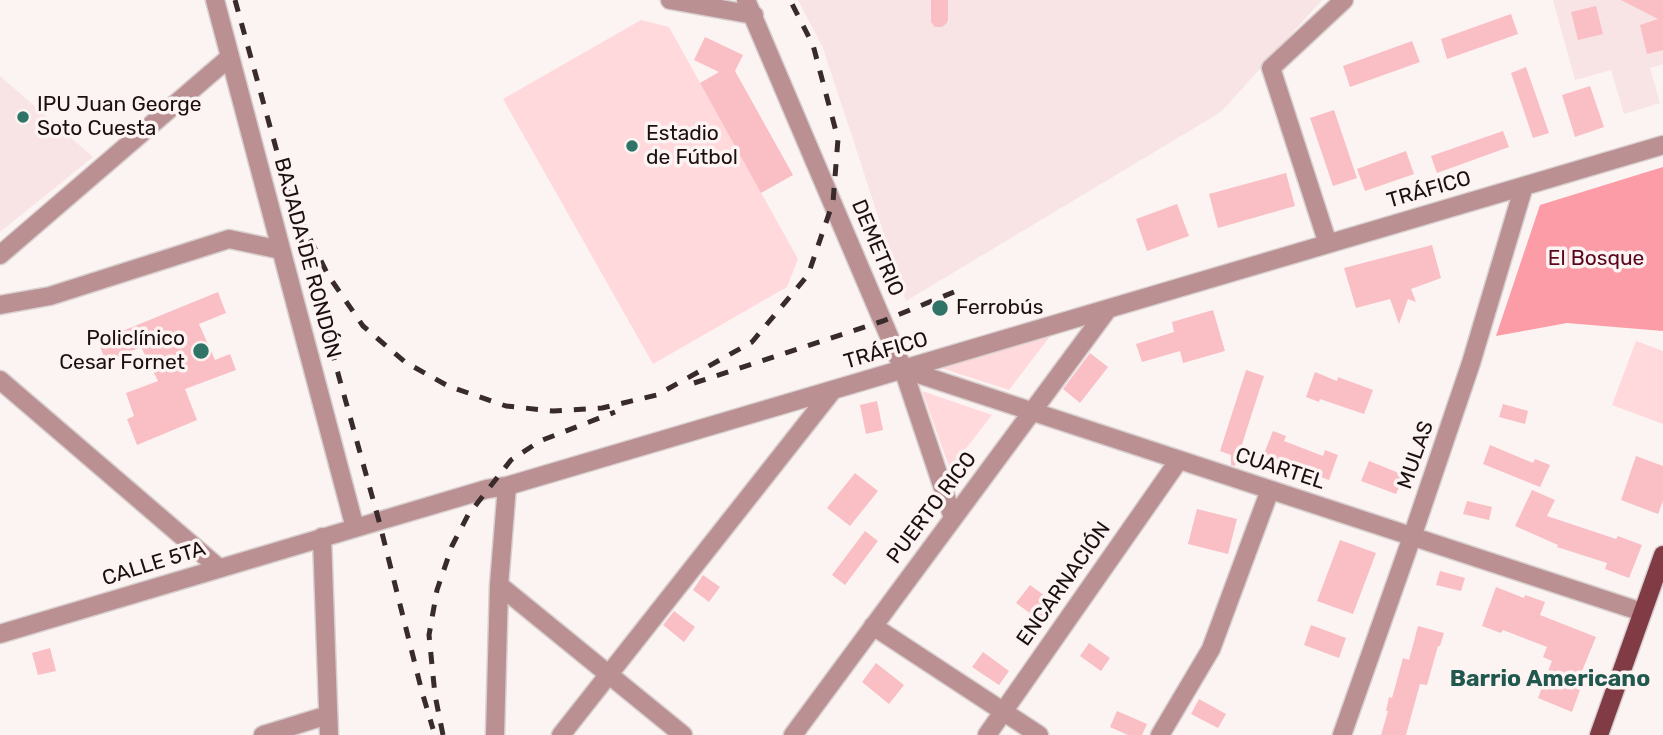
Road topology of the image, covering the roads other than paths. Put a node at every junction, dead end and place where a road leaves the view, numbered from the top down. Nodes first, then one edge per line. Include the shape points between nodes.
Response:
1 (215, 0) edge
2 (670, 0) edge
3 (1344, 0) edge
4 (750, 8) edge
5 (230, 57) junction
6 (1663, 145) edge
7 (1524, 186) junction
8 (1328, 244) junction
9 (281, 250) junction
10 (0, 256) edge
11 (0, 305) edge
12 (1108, 309) junction
13 (903, 369) junction
14 (0, 380) edge
15 (833, 390) junction
16 (1032, 412) junction
17 (1179, 460) junction
18 (507, 486) junction
19 (1270, 490) junction
20 (953, 518) junction
21 (355, 528) junction
22 (322, 537) junction
23 (1412, 537) junction
24 (1663, 555) edge
25 (219, 568) junction
26 (499, 585) junction
27 (1642, 612) junction
28 (873, 626) junction
29 (0, 634) edge
30 (608, 675) junction
31 (1003, 712) junction
32 (328, 715) junction
33 (263, 735) edge
34 (329, 735) edge
35 (495, 735) edge
36 (561, 735) edge
37 (683, 735) edge
38 (793, 735) edge
39 (987, 735) edge
40 (1039, 735) edge
41 (1160, 735) edge
42 (1342, 735) edge
43 (1599, 735) edge

1 - 5 street, BAJADA DE RONDÓN
2 - 4 street
3 - 8 street via 1271,68
4 - 13 street, DEMETRIO
5 - 9 street, BAJADA DE RONDÓN
5 - 10 street
6 - 7 street, TRÁFICO
7 - 8 street, TRÁFICO
7 - 23 street, MULAS
8 - 12 street, TRÁFICO
9 - 11 street via 229,239 50,296
9 - 21 street, BAJADA DE RONDÓN
12 - 13 street, TRÁFICO
12 - 16 street, PUERTO RICO
13 - 15 street, TRÁFICO
13 - 16 street, CUARTEL
13 - 20 street, DEMETRIO
14 - 25 street
15 - 18 street, TRÁFICO
15 - 30 street
16 - 17 street, CUARTEL
16 - 20 street, PUERTO RICO
17 - 19 street, CUARTEL
17 - 31 street, ENCARNACIÓN
18 - 21 street, TRÁFICO
18 - 26 street
19 - 23 street, CUARTEL
19 - 41 street via 1211,649
20 - 28 street, PUERTO RICO
21 - 22 street, TRÁFICO
22 - 25 street, CALLE 5TA
22 - 32 street
23 - 27 street, CUARTEL
23 - 42 street, MULAS
24 - 27 main road
25 - 29 street, CALLE 5TA
26 - 30 street
26 - 35 street
27 - 43 main road
28 - 31 street
28 - 38 street, PUERTO RICO
30 - 36 street
30 - 37 street
31 - 39 street, ENCARNACIÓN
31 - 40 street
32 - 33 street
32 - 34 street

